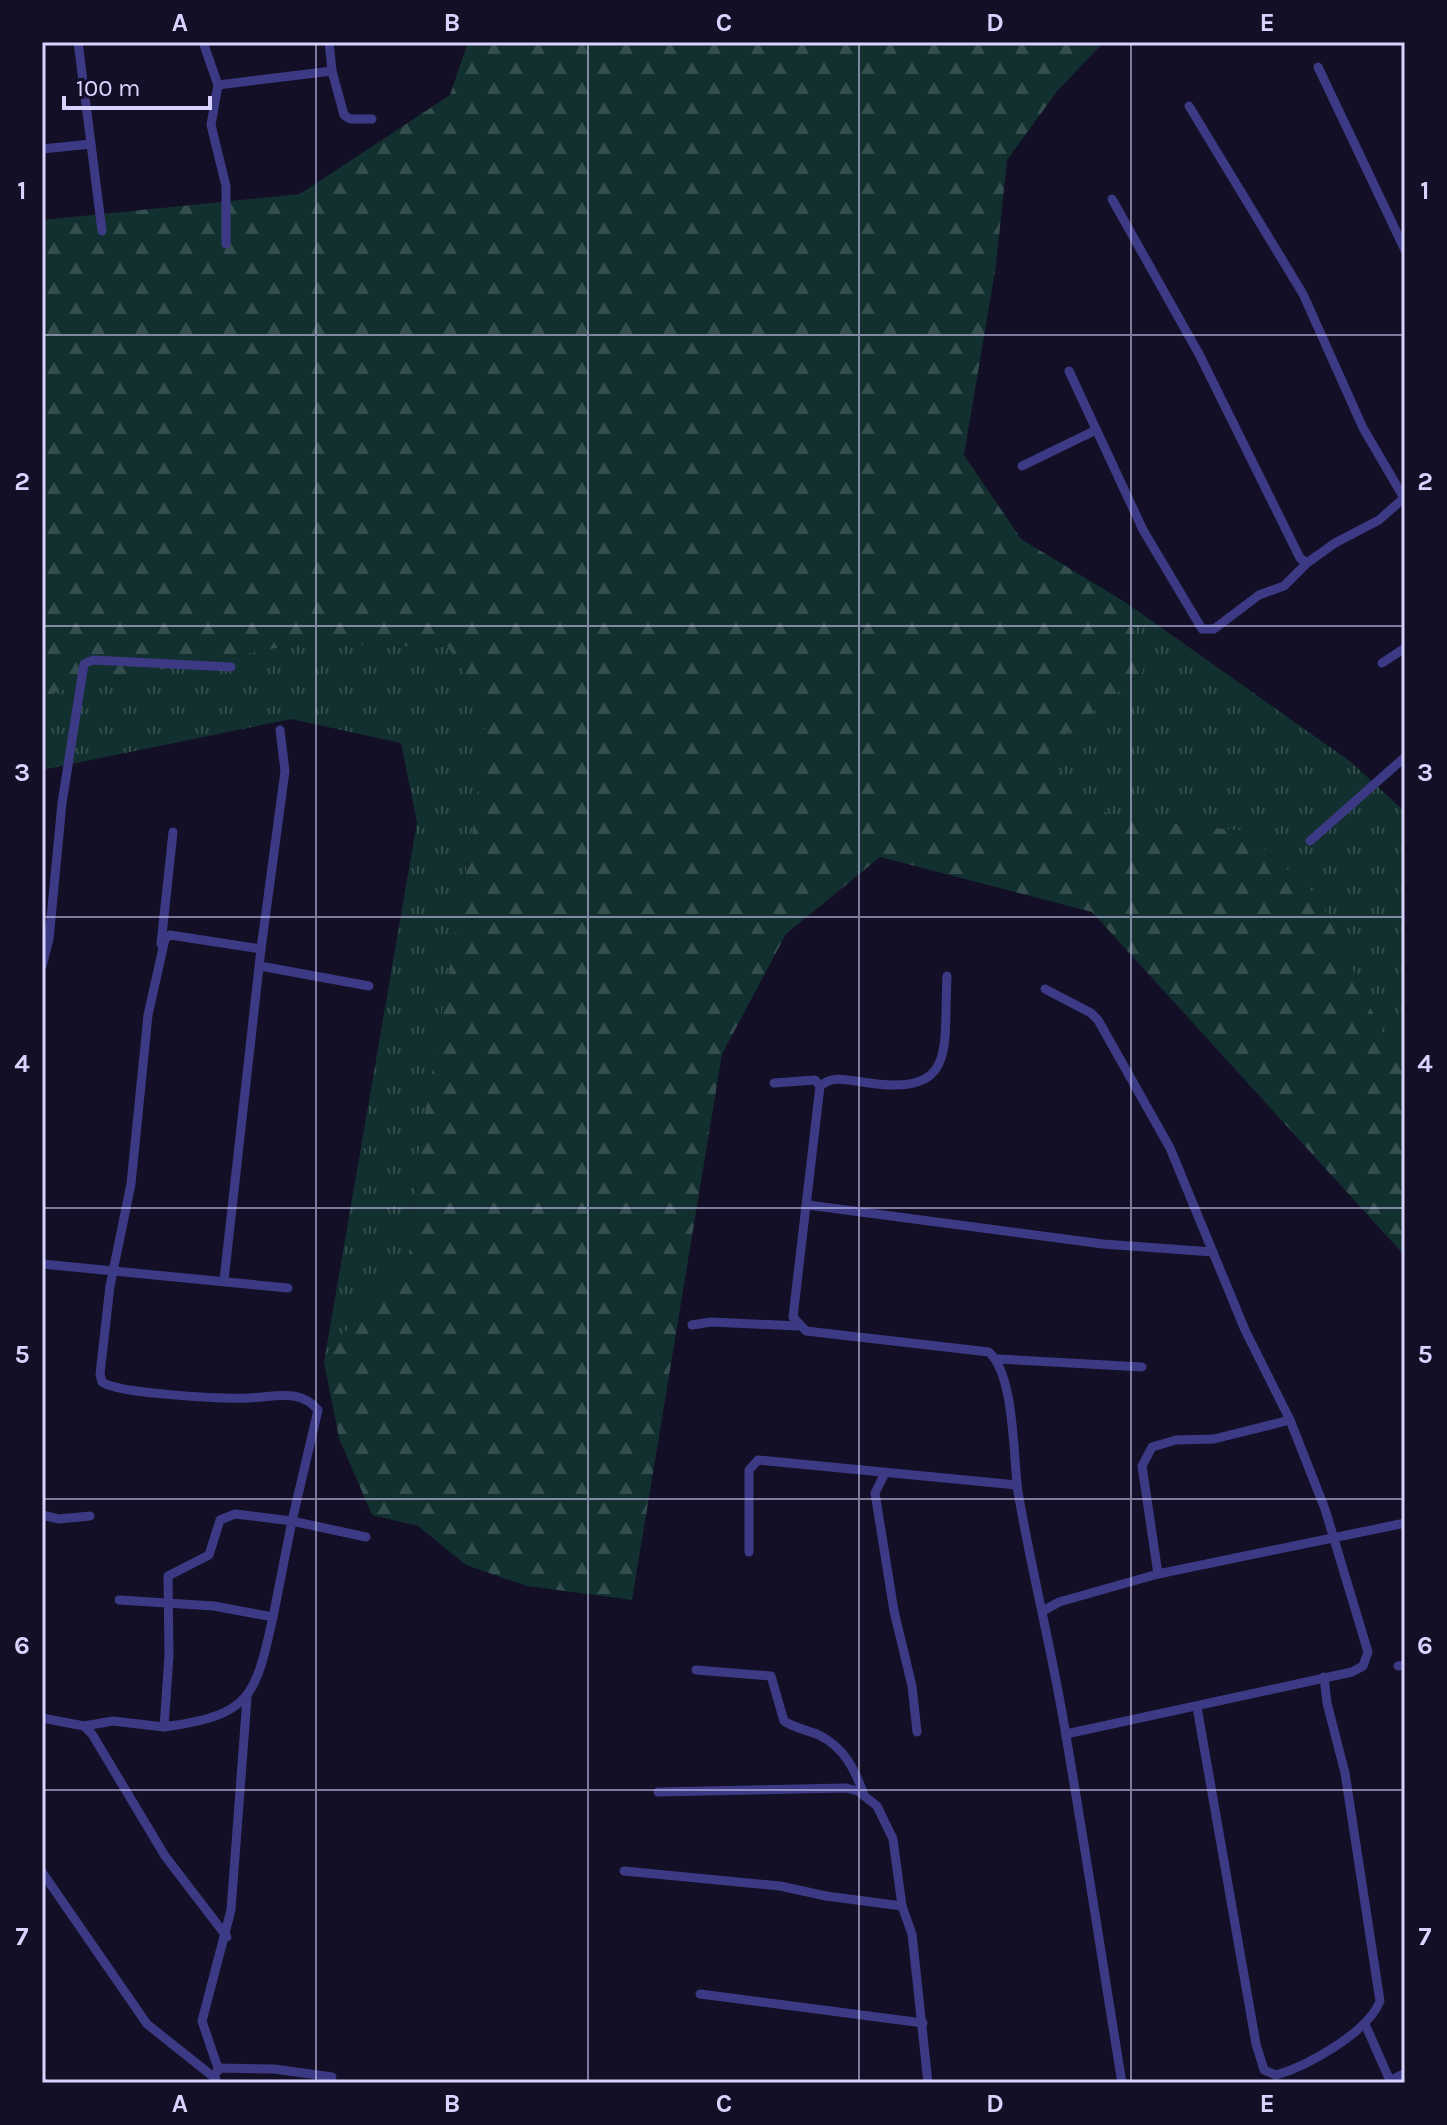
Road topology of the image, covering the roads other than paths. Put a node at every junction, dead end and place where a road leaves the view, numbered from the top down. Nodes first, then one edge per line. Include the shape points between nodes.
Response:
1 (78, 42) edge
2 (203, 42) edge
3 (329, 42) edge
4 (1318, 67) dead end
5 (332, 71) junction
6 (218, 85) junction
7 (1189, 106) dead end
8 (372, 119) dead end
9 (91, 144) junction
10 (42, 149) edge
11 (1112, 199) dead end
12 (102, 231) dead end
13 (226, 244) dead end
14 (1405, 250) edge
15 (1069, 371) dead end
16 (1096, 430) junction
17 (1022, 466) dead end
18 (1405, 497) edge
19 (1307, 563) junction
20 (1405, 648) edge
21 (1382, 663) dead end
22 (231, 667) dead end
23 (280, 730) dead end
24 (1405, 757) edge
25 (173, 832) dead end
26 (1310, 841) dead end
27 (261, 949) junction
28 (160, 954) junction
29 (42, 966) edge
30 (260, 966) junction
31 (947, 976) dead end
32 (369, 986) dead end
33 (1045, 989) dead end
34 (774, 1083) dead end
35 (820, 1086) junction
36 (808, 1205) junction
37 (1213, 1252) junction
38 (42, 1264) edge
39 (115, 1269) junction
40 (224, 1280) junction
41 (288, 1288) dead end
42 (692, 1325) dead end
43 (798, 1326) junction
44 (998, 1359) junction
45 (1142, 1367) dead end
46 (1290, 1420) junction
47 (885, 1473) junction
48 (1017, 1485) junction
49 (42, 1515) edge
50 (90, 1516) dead end
51 (292, 1521) junction
52 (1405, 1523) edge
53 (366, 1537) dead end
54 (1334, 1537) junction
55 (749, 1552) dead end
56 (1158, 1574) junction
57 (119, 1600) dead end
58 (166, 1605) junction
59 (1043, 1611) junction
60 (273, 1617) junction
61 (696, 1670) dead end
62 (1324, 1677) junction
63 (247, 1698) junction
64 (1197, 1707) junction
65 (42, 1718) edge
66 (84, 1726) junction
67 (164, 1727) junction
68 (917, 1732) dead end
69 (1066, 1734) junction
70 (658, 1792) dead end
71 (864, 1795) junction
72 (624, 1871) dead end
73 (42, 1872) edge
74 (902, 1906) junction
75 (227, 1937) junction
76 (700, 1994) dead end
77 (923, 2023) junction
78 (1365, 2024) junction
79 (218, 2068) junction
80 (1405, 2073) edge
81 (332, 2077) dead end
82 (215, 2081) edge
83 (1390, 2082) edge
84 (928, 2083) edge
85 (1122, 2083) edge

1 - 9 street
2 - 6 street
3 - 5 street
4 - 14 street
5 - 6 street
5 - 8 street via 344,115
6 - 13 street via 211,125 226,186
7 - 18 street via 1303,294 1363,428
9 - 10 street
9 - 12 street
11 - 19 street via 1199,354 1296,551
15 - 16 street
16 - 17 street
16 - 19 street via 1143,530 1202,629 1214,629 1259,595 1284,586
18 - 19 street via 1379,520
20 - 21 street
22 - 29 street via 93,660 84,664
23 - 27 street via 285,771
24 - 26 street
25 - 28 street
27 - 28 street via 170,935
27 - 30 street
28 - 39 street
30 - 32 street
30 - 40 street
31 - 35 street via 945,1047 930,1078 911,1085 838,1078
33 - 37 street via 1098,1020 1170,1148
34 - 35 street via 815,1080
35 - 36 street
36 - 37 street via 1103,1244
36 - 43 street via 793,1317
37 - 46 street
38 - 39 street
39 - 40 street
39 - 51 street via 102,1382 249,1398 283,1393 311,1402 318,1410
40 - 41 street
42 - 43 street
43 - 44 street via 989,1352
44 - 45 street
44 - 48 street
46 - 54 street
46 - 56 street via 1214,1439 1176,1440 1145,1454 1142,1466
47 - 48 street
47 - 55 street via 758,1460 749,1470
47 - 68 street via 875,1493
48 - 59 street
49 - 50 street
51 - 53 street
51 - 58 street via 235,1514 220,1520 209,1555 168,1576
51 - 60 street
52 - 54 street
54 - 56 street
54 - 62 street via 1368,1660 1352,1672
56 - 59 street
57 - 58 street
58 - 60 street via 214,1606
58 - 67 street
59 - 69 street
60 - 63 street via 263,1663
61 - 71 street via 771,1676 784,1721 841,1751
62 - 64 street
62 - 78 street via 1380,1994 1376,2011
63 - 67 street via 235,1710 209,1721
63 - 75 street
64 - 69 street
64 - 78 street via 1264,2070 1269,2075 1285,2073
65 - 66 street
66 - 67 street via 113,1721
66 - 75 street via 165,1856
69 - 85 street
70 - 71 street via 846,1788
71 - 74 street via 877,1806 893,1839
72 - 74 street via 780,1886
73 - 82 street via 147,2024
74 - 77 street via 912,1934
75 - 79 street via 202,2021
76 - 77 street
77 - 84 street
78 - 83 street
79 - 81 street
79 - 82 street
80 - 83 street

